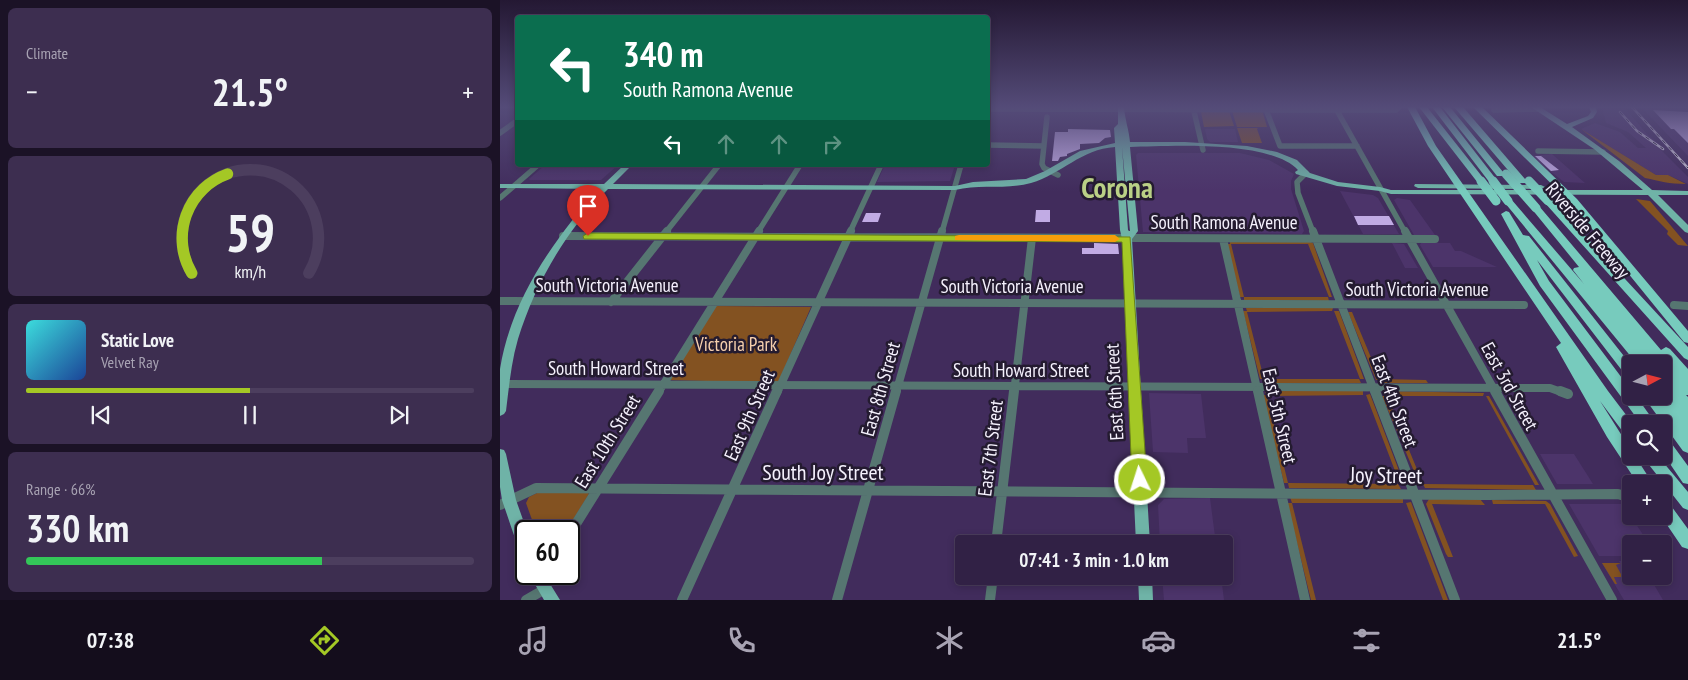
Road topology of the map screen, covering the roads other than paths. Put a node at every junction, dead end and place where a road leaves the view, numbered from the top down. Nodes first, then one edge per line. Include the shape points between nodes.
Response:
1 (1045, 135) edge
2 (1120, 135) edge
3 (1199, 135) edge
4 (1276, 135) edge
5 (1351, 135) edge
6 (1426, 135) edge
7 (1445, 135) edge
8 (1458, 135) edge
9 (1469, 135) edge
10 (1481, 135) edge
11 (1506, 135) edge
12 (1579, 135) edge
13 (990, 146) edge
14 (1044, 146) junction
15 (1357, 146) junction
16 (1123, 147) junction
17 (1202, 148) junction
18 (1538, 150) dead end
19 (1603, 152) junction
20 (536, 167) edge
21 (626, 167) edge
22 (717, 167) edge
23 (799, 167) edge
24 (880, 167) edge
25 (960, 167) edge
26 (1054, 173) junction
27 (1306, 173) junction
28 (500, 186) edge
29 (513, 186) junction
30 (605, 186) junction
31 (702, 187) junction
32 (785, 187) junction
33 (870, 187) junction
34 (1688, 187) edge
35 (954, 188) junction
36 (1380, 189) junction
37 (1463, 190) junction
38 (1564, 190) junction
39 (1649, 190) junction
40 (1665, 190) junction
41 (1688, 193) edge
42 (1510, 197) junction
43 (500, 198) edge
44 (1534, 207) junction
45 (1506, 214) junction
46 (1688, 230) edge
47 (563, 236) junction
48 (662, 237) junction
49 (754, 237) junction
50 (848, 237) junction
51 (940, 238) junction
52 (1032, 238) junction
53 (1223, 238) junction
54 (1127, 239) junction
55 (1435, 239) dead end
56 (1316, 240) junction
57 (1409, 240) junction
58 (1522, 274) junction
59 (500, 301) edge
60 (526, 301) junction
61 (715, 301) junction
62 (611, 302) junction
63 (818, 302) junction
64 (922, 302) junction
65 (1025, 303) junction
66 (1130, 303) junction
67 (1238, 304) junction
68 (1340, 305) junction
69 (1446, 305) junction
70 (1524, 306) dead end
71 (1674, 306) dead end
72 (1688, 306) edge
73 (1688, 339) edge
74 (1626, 355) edge
75 (1638, 355) edge
76 (1647, 355) edge
77 (1688, 355) edge
78 (1622, 362) edge
79 (1688, 377) edge
80 (502, 384) junction
81 (662, 385) junction
82 (780, 385) junction
83 (898, 386) junction
84 (1015, 386) junction
85 (1134, 387) junction
86 (1256, 387) junction
87 (1373, 387) junction
88 (1492, 388) junction
89 (1672, 390) edge
90 (1688, 390) edge
91 (1672, 391) edge
92 (1672, 393) edge
93 (1568, 394) dead end
94 (1688, 401) edge
95 (1655, 405) edge
96 (1666, 405) edge
97 (1688, 406) edge
98 (500, 411) edge
99 (1642, 415) edge
100 (1688, 418) edge
101 (1622, 420) edge
102 (1688, 433) edge
103 (1688, 447) edge
104 (500, 454) edge
105 (1672, 455) edge
106 (1656, 465) edge
107 (1640, 475) edge
108 (1688, 478) edge
109 (597, 490) junction
110 (733, 490) junction
111 (868, 491) junction
112 (1003, 491) junction
113 (1140, 492) junction
114 (1280, 493) junction
115 (1415, 494) junction
116 (1552, 494) junction
117 (1622, 495) edge
118 (505, 502) edge
119 (1688, 503) edge
120 (1672, 519) edge
121 (578, 520) edge
122 (515, 525) edge
123 (997, 535) edge
124 (1142, 535) edge
125 (1688, 542) edge
126 (543, 585) edge
127 (991, 585) edge
128 (1145, 585) edge
129 (526, 600) edge
130 (682, 600) edge
131 (837, 600) edge
132 (990, 600) edge
133 (1146, 600) edge
134 (1305, 600) edge
135 (1455, 600) edge
136 (1612, 600) edge

1 - 14 street
2 - 16 main road, East 6th Street
3 - 17 street
4 - 15 street via 1280,146
5 - 15 street, East 3rd Street
6 - 37 highway
7 - 45 highway, bridge
8 - 42 highway, bridge via 1493,181
9 - 44 highway, bridge
10 - 44 highway, Riverside Freeway, bridge via 1526,181
11 - 38 highway
12 - 19 main road
13 - 14 street
14 - 26 street via 1042,164
15 - 36 street, East 3rd Street
16 - 17 main road
16 - 26 main road via 1101,146 1087,151
16 - 54 main road, East 6th Street via 1124,230
17 - 27 main road via 1255,152
18 - 19 street
19 - 39 main road
20 - 29 street
21 - 30 main road
22 - 31 street
23 - 32 street, East 10th Street
24 - 33 street, East 9th Street
25 - 35 street, East 8th Street
26 - 35 main road via 1043,182 1010,190
27 - 36 main road via 1337,184
27 - 56 street, East 4th Street via 1296,182 1296,188
28 - 29 main road
29 - 30 main road
29 - 43 street
30 - 31 main road
30 - 47 main road
31 - 32 main road
31 - 48 street
32 - 33 main road
32 - 49 street, East 10th Street
33 - 35 main road
33 - 50 street, East 9th Street
34 - 40 main road
35 - 51 street, East 8th Street
36 - 37 main road via 1391,192
36 - 57 street, East 3rd Street
37 - 38 main road via 1505,186
37 - 42 main road
37 - 58 highway
38 - 39 main road
38 - 42 main road
38 - 73 highway
39 - 40 main road
39 - 46 main road
40 - 41 main road
42 - 44 highway
44 - 74 highway via 1522,223
44 - 75 highway
44 - 76 highway
44 - 77 highway
44 - 79 highway, Riverside Freeway
44 - 90 highway
45 - 78 highway
45 - 99 highway via 1544,283
47 - 48 street, South Ramona Avenue
47 - 60 main road
48 - 49 street, South Ramona Avenue
48 - 62 street
49 - 50 street, South Ramona Avenue
49 - 61 street, East 10th Street
50 - 51 street, South Ramona Avenue
50 - 63 street, East 9th Street
51 - 52 street, South Ramona Avenue
51 - 64 street, East 8th Street
52 - 54 street, South Ramona Avenue
52 - 65 street, East 7th Street
53 - 54 street, South Ramona Avenue
53 - 56 street, South Ramona Avenue
53 - 67 street, East 5th Street
54 - 66 main road, East 6th Street
55 - 57 street, South Ramona Avenue
56 - 57 street, South Ramona Avenue
56 - 68 street, East 4th Street
57 - 69 street, East 3rd Street
58 - 101 highway
58 - 107 highway via 1592,402
59 - 60 street, South Victoria Avenue
60 - 62 street, South Victoria Avenue
60 - 80 main road via 512,340
61 - 62 street, South Victoria Avenue
61 - 63 street, South Victoria Avenue
61 - 81 street, East 10th Street
63 - 64 street, South Victoria Avenue
63 - 82 street, East 9th Street
64 - 65 street, South Victoria Avenue
64 - 83 street, East 8th Street
65 - 66 street, South Victoria Avenue
65 - 84 street, East 7th Street
66 - 67 street, South Victoria Avenue
66 - 85 main road, East 6th Street
67 - 68 street, South Victoria Avenue
67 - 86 street, East 5th Street
68 - 69 street, South Victoria Avenue
68 - 87 street, East 4th Street
69 - 70 street, South Victoria Avenue
69 - 88 street, East 3rd Street
71 - 72 street
80 - 81 street, South Howard Street
80 - 98 main road
81 - 82 street, South Howard Street
81 - 109 street, East 10th Street
82 - 83 street, South Howard Street
82 - 110 street, East 9th Street
83 - 84 street, South Howard Street
83 - 111 street, East 8th Street
84 - 85 street, South Howard Street
84 - 112 street, East 7th Street
85 - 86 street, South Howard Street
85 - 113 main road, East 6th Street
86 - 87 street, South Howard Street
86 - 114 street, East 5th Street
87 - 88 street, South Howard Street
87 - 115 street, East 4th Street
88 - 93 street, South Howard Street via 1550,388
88 - 116 street, East 3rd Street
89 - 94 highway
91 - 97 highway
92 - 100 highway
95 - 103 highway
96 - 102 highway
104 - 118 main road
105 - 108 highway
106 - 119 highway
109 - 110 street, South Joy Street
109 - 118 street, South Joy Street via 536,488
109 - 121 street, East 10th Street
110 - 111 street, South Joy Street
110 - 130 street, East 9th Street
111 - 112 street, South Joy Street
111 - 131 street, East 8th Street
112 - 113 street, South Joy Street
112 - 123 street, East 7th Street
113 - 114 street, Joy Street
113 - 124 main road, East 6th Street
114 - 115 street, Joy Street
114 - 134 street, East 5th Street
115 - 116 street, Joy Street
115 - 135 street, East 4th Street
116 - 117 street, Joy Street
116 - 136 street, East 3rd Street
118 - 122 main road
120 - 125 highway
126 - 129 street
127 - 132 street
128 - 133 main road

